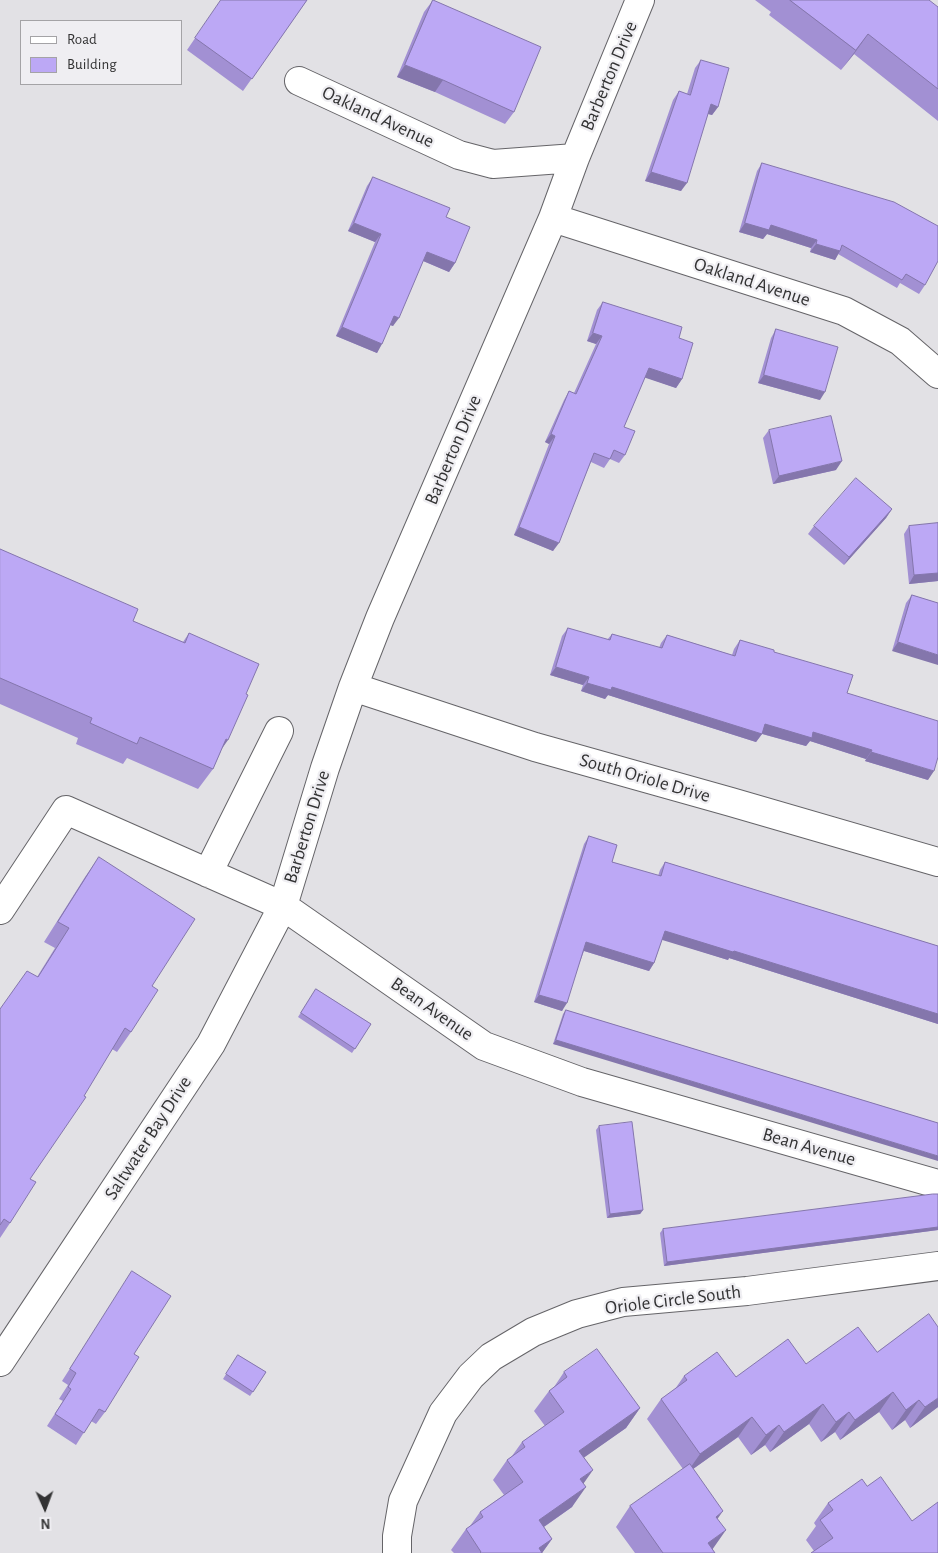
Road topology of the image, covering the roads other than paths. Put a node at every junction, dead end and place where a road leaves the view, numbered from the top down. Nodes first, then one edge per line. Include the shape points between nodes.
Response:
1 (640, 0) edge
2 (299, 81) dead end
3 (575, 158) junction
4 (553, 218) junction
5 (938, 374) edge
6 (353, 687) junction
7 (279, 731) dead end
8 (938, 862) edge
9 (208, 873) junction
10 (283, 906) junction
11 (0, 910) edge
12 (938, 1184) edge
13 (938, 1266) edge
14 (0, 1362) edge
15 (397, 1553) edge

1 - 3 street, Barberton Drive
2 - 3 street, Oakland Avenue via 459,155 493,164
3 - 4 street, Barberton Drive
4 - 5 street, Oakland Avenue via 844,311 900,341
4 - 6 street, Barberton Drive
6 - 8 street, South Oriole Drive via 534,747
6 - 10 street, Barberton Drive
7 - 9 street
9 - 10 street, Bean Avenue
9 - 11 street, Bean Avenue via 66,810
10 - 12 street, Bean Avenue via 484,1046 582,1082
10 - 14 street, Saltwater Bay Drive via 211,1044
13 - 15 street, Oriole Circle South via 747,1291 624,1302 577,1314 532,1332 492,1357 471,1376 442,1413 403,1501

